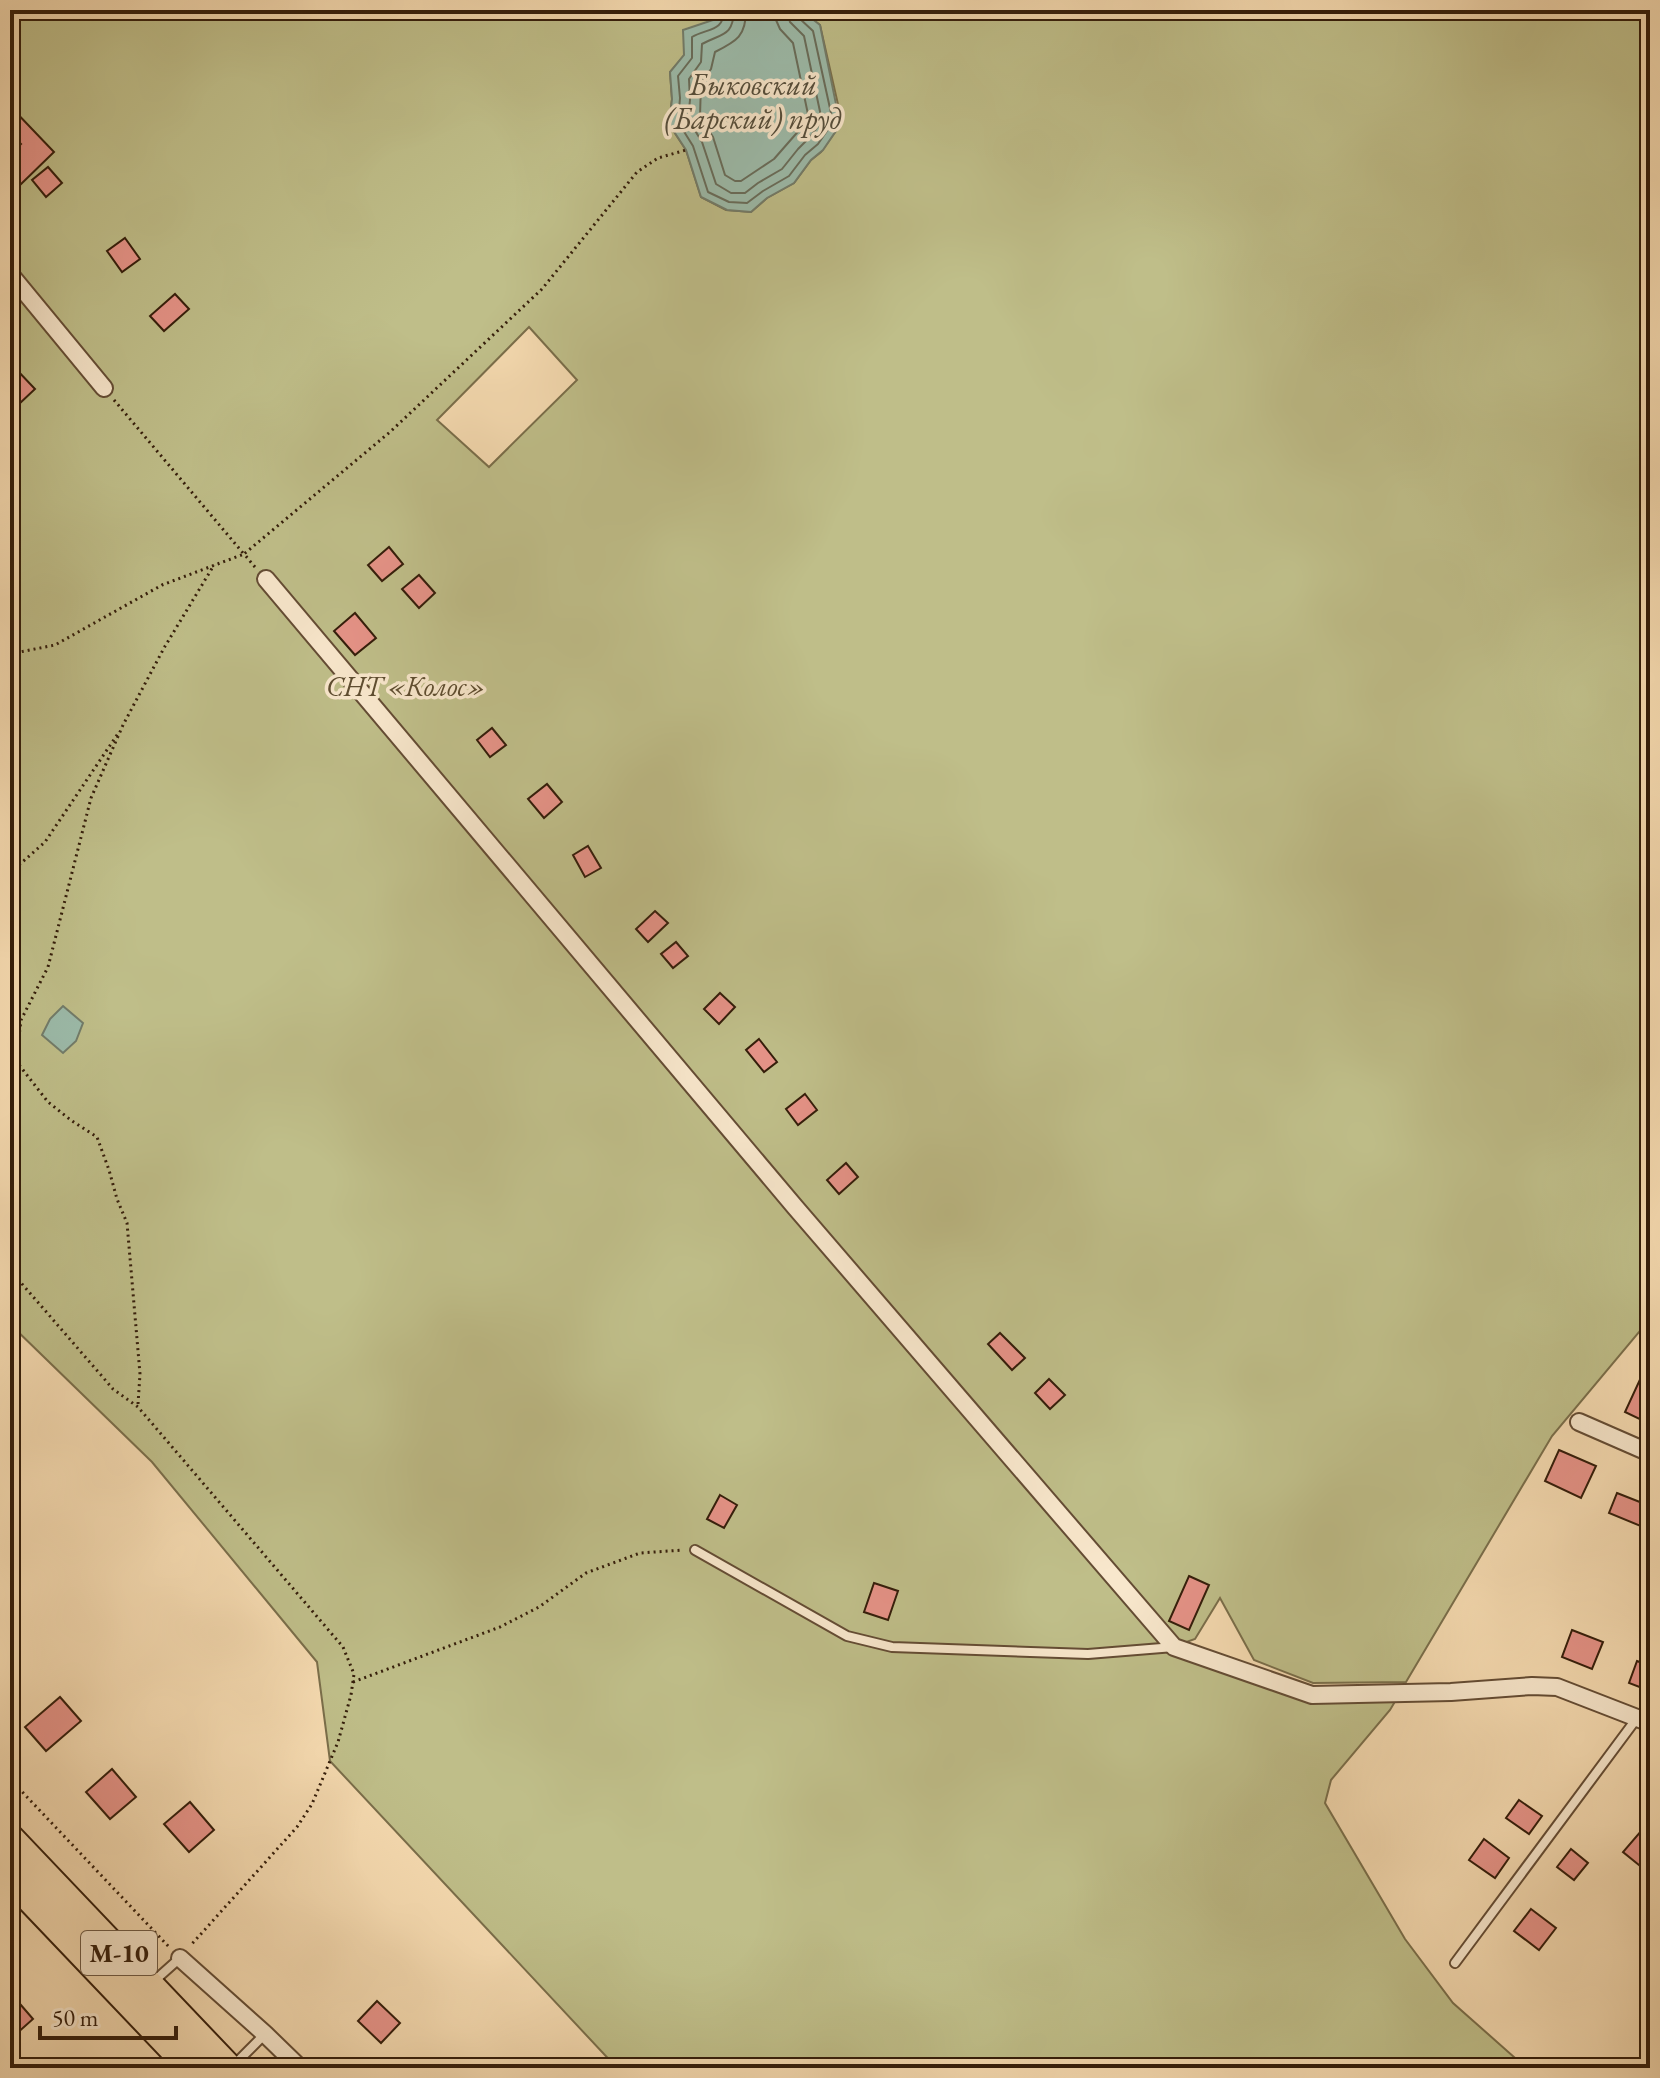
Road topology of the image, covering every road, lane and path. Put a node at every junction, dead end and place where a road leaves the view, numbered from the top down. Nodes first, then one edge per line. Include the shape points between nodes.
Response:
1 (686, 150) dead end
2 (10, 274) edge
3 (104, 388) joint
4 (244, 554) junction
5 (214, 565) junction
6 (262, 575) joint
7 (10, 654) edge
8 (123, 725) junction
9 (10, 873) edge
10 (10, 1049) edge
11 (16, 1061) junction
12 (10, 1073) edge
13 (10, 1270) edge
14 (138, 1407) junction
15 (1579, 1422) dead end
16 (1650, 1453) edge
17 (695, 1550) joint
18 (1174, 1647) junction
19 (353, 1682) junction
20 (1644, 1720) edge
21 (10, 1779) edge
22 (10, 1839) edge
23 (10, 1877) edge
24 (180, 1958) junction
25 (1455, 1963) dead end
26 (149, 1985) junction
27 (265, 2034) junction
28 (192, 2068) edge
29 (230, 2068) edge
30 (300, 2068) edge

1 - 4 path via 658,158 637,172 542,289 390,432
2 - 3 street
3 - 4 path
4 - 5 path
4 - 6 path
5 - 7 path via 162,585 55,645
5 - 8 path
6 - 18 street
8 - 9 path via 45,842
8 - 11 path via 91,798 48,967 21,1020
10 - 11 path
11 - 12 path
11 - 14 path via 48,1102 97,1137 109,1170 127,1223
13 - 14 path via 113,1389
14 - 19 path via 343,1647
15 - 16 street
17 - 18 lane via 847,1636 892,1647 1088,1654
17 - 19 path via 640,1553 586,1573 500,1627
18 - 20 street via 1312,1695 1557,1687
19 - 24 path via 338,1742 312,1804
20 - 25 lane
21 - 24 path
22 - 26 highway, М-10
23 - 28 highway, М-10
24 - 26 lane
24 - 27 street
26 - 29 highway, М-10
27 - 29 lane
27 - 30 street

